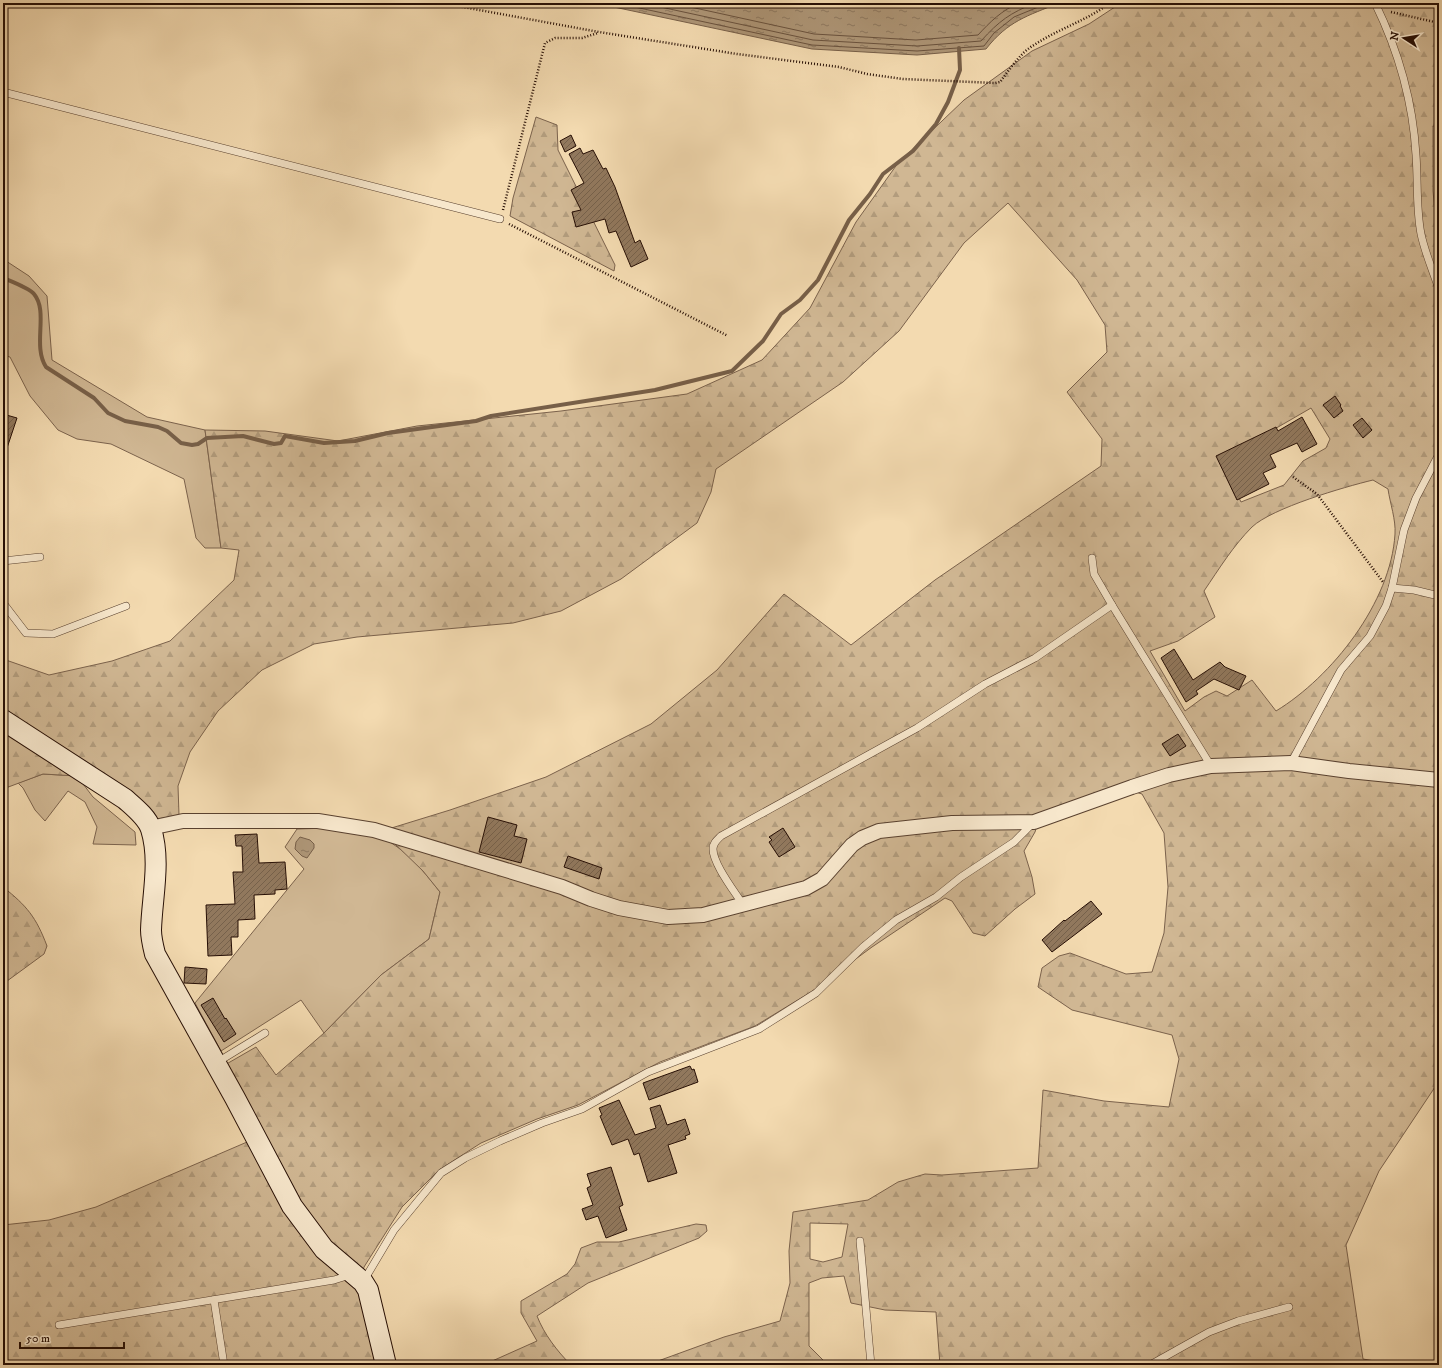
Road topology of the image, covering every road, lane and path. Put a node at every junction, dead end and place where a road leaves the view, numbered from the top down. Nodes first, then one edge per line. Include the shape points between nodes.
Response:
1 (442, 3) edge
2 (1110, 3) edge
3 (1377, 6) edge
4 (1439, 23) edge
5 (599, 32) junction
6 (3, 92) edge
7 (500, 219) junction
8 (1439, 289) edge
9 (728, 336) dead end
10 (1439, 454) edge
11 (1293, 478) dead end
12 (40, 557) dead end
13 (1092, 558) dead end
14 (3, 561) edge
15 (1391, 590) junction
16 (1439, 596) edge
17 (3, 602) edge
18 (1112, 605) junction
19 (126, 606) dead end
20 (3, 720) edge
21 (1291, 763) junction
22 (1211, 766) junction
23 (1438, 778) edge
24 (1034, 822) junction
25 (150, 828) junction
26 (744, 905) junction
27 (265, 1033) dead end
28 (216, 1063) junction
29 (860, 1240) dead end
30 (359, 1278) junction
31 (214, 1300) junction
32 (1289, 1307) dead end
33 (59, 1325) dead end
34 (224, 1365) edge
35 (386, 1365) edge
36 (871, 1365) edge
37 (1150, 1365) edge

1 - 5 path
2 - 5 path via 1096,13 1033,45 1000,82 995,83 903,79 839,67
3 - 4 path
3 - 8 lane via 1400,68 1411,112 1421,234
5 - 7 path via 582,38 555,38 545,43
6 - 7 lane
7 - 9 path
10 - 15 lane via 1416,498 1404,530
11 - 15 path via 1317,494
12 - 14 lane
13 - 18 lane via 1094,574
15 - 16 lane via 1414,590
15 - 21 lane via 1386,606 1370,636 1341,670
17 - 19 lane via 26,633 53,634
18 - 22 lane
18 - 26 lane via 1035,658 985,684 917,728 721,836 714,844 715,860
20 - 25 street via 125,799 140,813
21 - 22 street
21 - 23 street via 1318,768
22 - 24 street via 1132,787
24 - 26 street via 952,824 879,831 852,845 822,880 806,888
24 - 30 lane via 1014,842 936,897 896,920 863,947 816,993 759,1029 648,1072 582,1109 500,1141 465,1158 441,1174 394,1230
25 - 26 street via 183,821 318,821 343,824 374,830 562,887 619,908 668,917 684,917
25 - 28 street via 155,854 151,931 155,954
27 - 28 lane
28 - 30 street via 292,1206 324,1249
29 - 36 lane
30 - 31 lane
30 - 35 street via 372,1301
31 - 33 lane
31 - 34 lane
32 - 37 lane via 1224,1326

